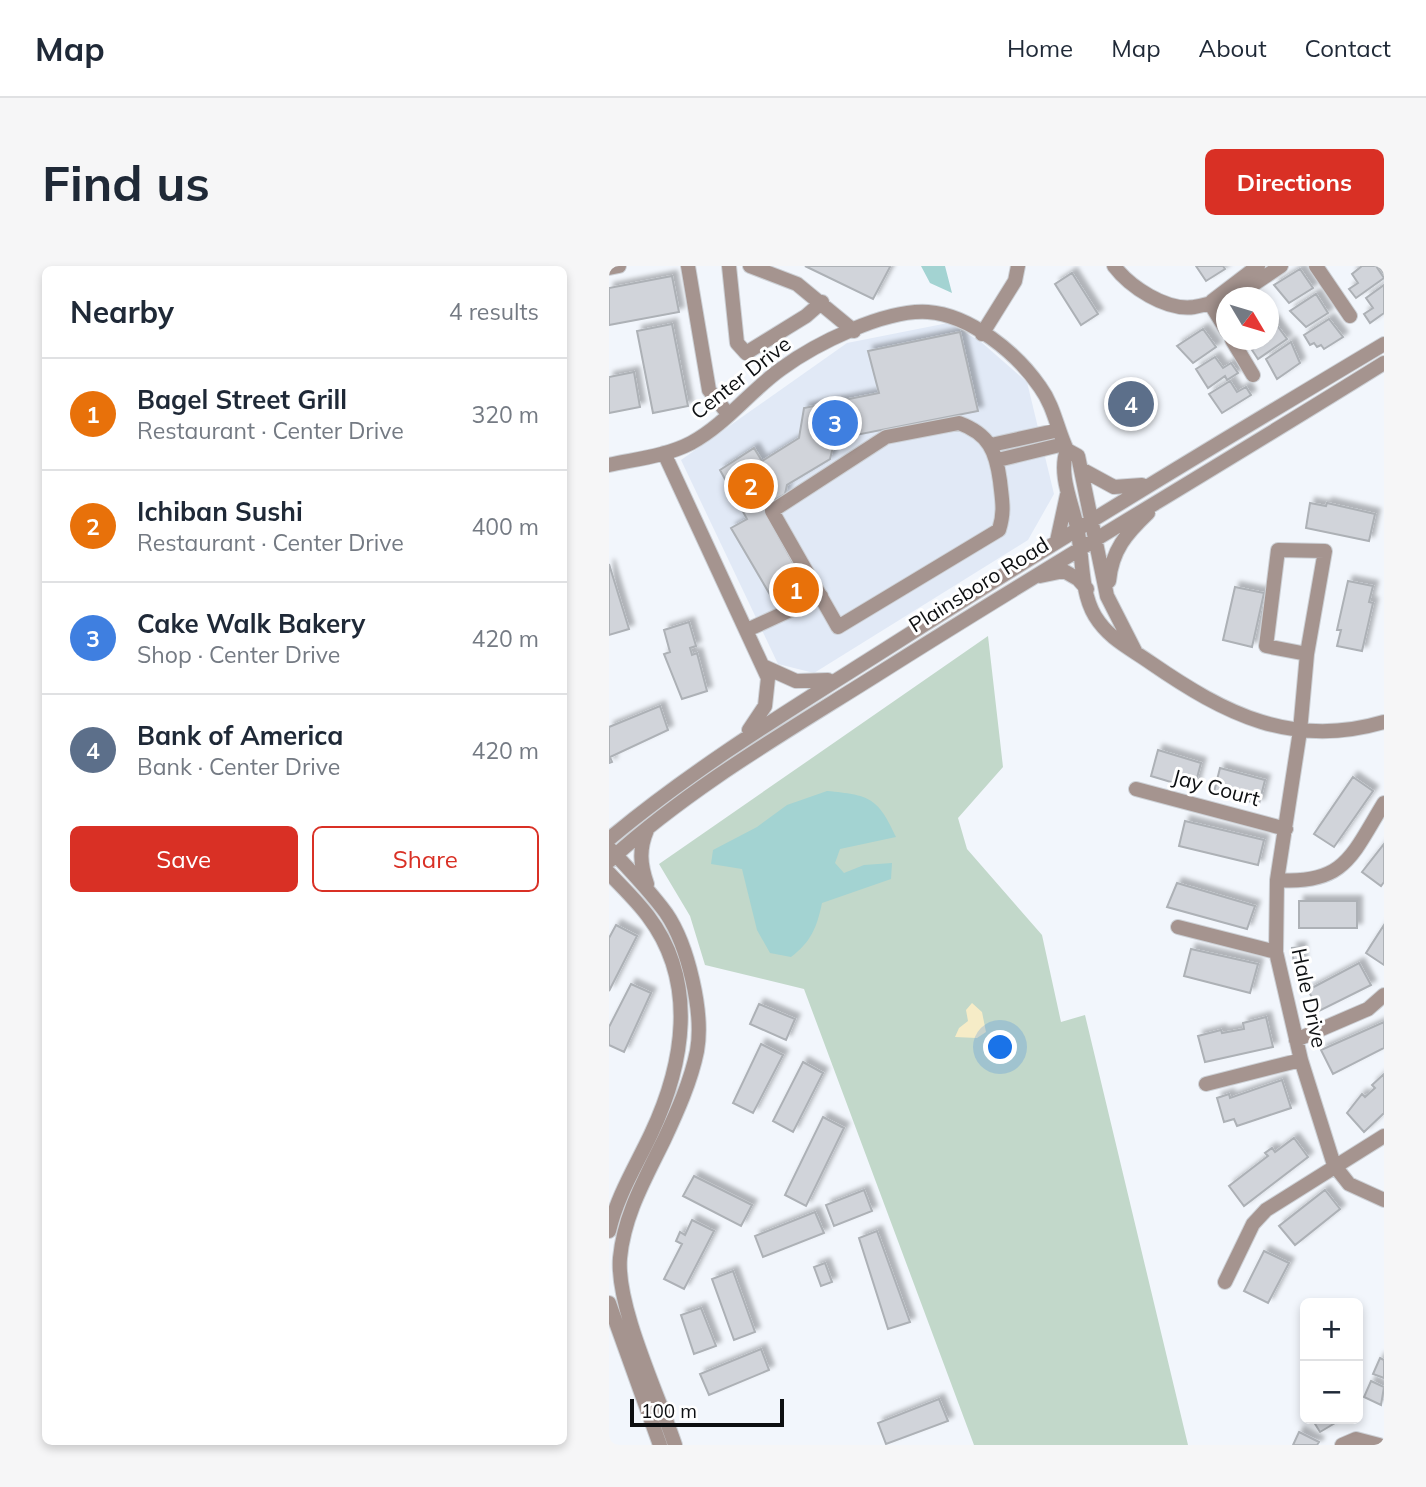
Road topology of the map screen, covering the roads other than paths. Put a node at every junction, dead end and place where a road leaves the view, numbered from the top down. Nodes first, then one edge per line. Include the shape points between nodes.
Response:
1 (619, 266) edge
2 (688, 266) edge
3 (729, 266) edge
4 (750, 266) edge
5 (1018, 266) edge
6 (1114, 266) edge
7 (1281, 266) edge
8 (1317, 266) edge
9 (609, 268) edge
10 (1255, 271) edge
11 (1242, 287) edge
12 (823, 302) junction
13 (1216, 302) edge
14 (1210, 303) junction
15 (1216, 313) edge
16 (1350, 316) dead end
17 (854, 331) junction
18 (982, 334) junction
19 (1384, 344) edge
20 (1238, 350) edge
21 (1384, 363) edge
22 (1253, 375) dead end
23 (728, 414) junction
24 (1063, 441) junction
25 (991, 444) junction
26 (664, 453) junction
27 (998, 460) junction
28 (609, 465) edge
29 (1081, 469) junction
30 (1159, 478) junction
31 (1068, 487) junction
32 (1178, 489) junction
33 (1093, 520) junction
34 (1077, 529) junction
35 (1095, 537) junction
36 (1057, 541) junction
37 (1080, 546) junction
38 (1028, 579) junction
39 (1087, 589) junction
40 (821, 596) junction
41 (1107, 596) junction
42 (747, 630) junction
43 (1135, 651) junction
44 (1307, 654) junction
45 (765, 667) junction
46 (848, 671) junction
47 (1384, 722) edge
48 (1300, 731) junction
49 (744, 737) junction
50 (1136, 789) dead end
51 (1384, 803) edge
52 (648, 827) junction
53 (1286, 829) junction
54 (609, 839) edge
55 (611, 855) edge
56 (609, 873) edge
57 (1277, 880) junction
58 (651, 895) junction
59 (1178, 927) dead end
60 (1276, 952) junction
61 (1384, 995) edge
62 (1296, 1040) junction
63 (1301, 1059) junction
64 (1206, 1084) dead end
65 (1384, 1136) edge
66 (1334, 1165) junction
67 (1384, 1200) edge
68 (609, 1231) edge
69 (1225, 1282) dead end
70 (609, 1303) edge
71 (660, 1445) edge
72 (675, 1445) edge
73 (1342, 1445) edge
74 (1379, 1445) edge

1 - 9 street
2 - 23 street via 709,390
3 - 12 street via 737,343 746,353
4 - 12 street via 797,284
5 - 18 street
6 - 14 street via 1133,287 1153,296 1192,308
7 - 10 street
8 - 16 street
10 - 11 street
10 - 14 street
12 - 17 street
13 - 14 street
14 - 15 street
17 - 18 street, Center Drive via 902,314 927,312 948,316
17 - 23 street, Center Drive via 782,368
18 - 24 street, Center Drive via 1039,385
19 - 30 street, Plainsboro Road
20 - 22 street
21 - 32 street, Plainsboro Road
23 - 26 street, Center Drive via 692,442
24 - 25 street
24 - 27 street
24 - 29 street, Center Drive via 1078,456
24 - 31 street, Center Drive
25 - 27 street
25 - 40 street via 959,422 886,437 772,511
26 - 28 street, Center Drive
26 - 42 street
27 - 40 street via 1005,510 999,530 838,627
29 - 30 street via 1114,487 1135,488
29 - 33 street, Center Drive
30 - 33 street, Plainsboro Road
31 - 34 street, Center Drive
31 - 36 street
32 - 35 street, Plainsboro Road
32 - 41 street via 1123,538 1111,561
33 - 34 street, Plainsboro Road
33 - 35 street, Center Drive
34 - 36 street, Plainsboro Road
34 - 37 street, Center Drive
35 - 37 street, Plainsboro Road
35 - 41 street, Center Drive
36 - 46 street, Plainsboro Road
37 - 38 street, Plainsboro Road
37 - 39 street, Center Drive
38 - 39 street via 1065,571
38 - 52 street, Plainsboro Road via 724,771
39 - 43 street, Center Drive via 1088,601 1101,624 1121,646
40 - 42 street
41 - 43 street, Center Drive
42 - 45 street
43 - 48 street, Center Drive via 1202,698 1242,717
44 - 44 street, Hale Drive via 1325,551 1279,550 1266,646
44 - 48 street, Hale Drive
45 - 46 street via 805,683 822,683
45 - 49 street via 767,699
46 - 49 street, Plainsboro Road
47 - 48 street, Center Drive via 1360,729
48 - 53 street, Hale Drive
49 - 54 street, Plainsboro Road
50 - 53 street, Jay Court
51 - 57 street via 1335,873 1301,882
52 - 55 street, Plainsboro Road
52 - 58 street via 641,844 641,867
53 - 57 street, Hale Drive
55 - 58 street
56 - 68 street via 648,916 664,943 676,971 682,1013 677,1066 665,1103 620,1197
57 - 60 street, Hale Drive
58 - 72 street via 667,915 690,973 697,1006 697,1049 677,1110 636,1195 624,1230 620,1270 623,1300
59 - 60 street
60 - 62 street, Hale Drive
61 - 62 street via 1368,1009
62 - 63 street, Hale Drive
63 - 64 street
63 - 66 street, Hale Drive
65 - 66 street
66 - 67 street, Hale Drive via 1349,1184
66 - 69 street via 1266,1210 1253,1224
70 - 71 street
73 - 74 street via 1356,1439

